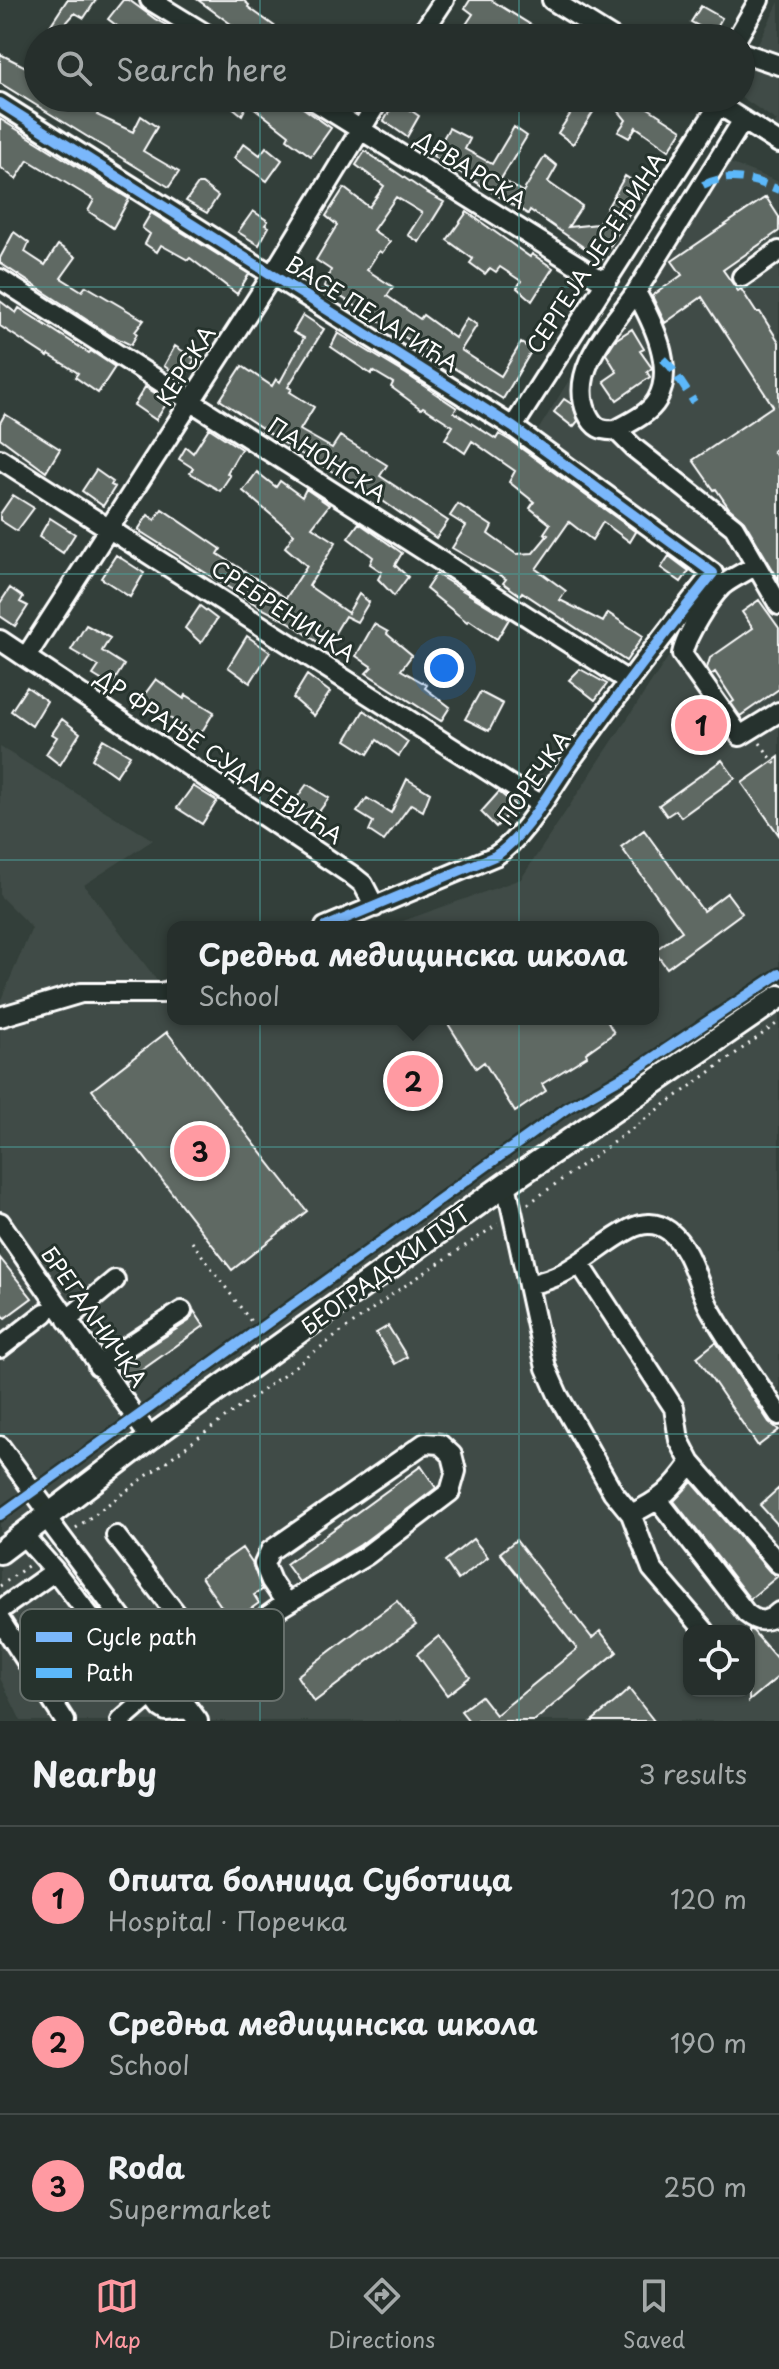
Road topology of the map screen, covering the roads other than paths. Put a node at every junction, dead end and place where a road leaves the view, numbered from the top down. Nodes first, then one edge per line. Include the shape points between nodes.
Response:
1 (150, 0) edge
2 (444, 0) edge
3 (552, 0) edge
4 (759, 0) edge
5 (189, 24) edge
6 (428, 24) edge
7 (591, 24) edge
8 (745, 24) edge
9 (755, 57) edge
10 (779, 65) edge
11 (0, 103) edge
12 (333, 112) edge
13 (371, 112) edge
14 (707, 112) edge
15 (730, 112) edge
16 (743, 120) junction
17 (360, 129) junction
18 (779, 143) edge
19 (779, 251) edge
20 (273, 274) junction
21 (742, 277) dead end
22 (0, 279) edge
23 (606, 283) junction
24 (636, 292) junction
25 (192, 402) junction
26 (513, 427) junction
27 (616, 430) junction
28 (0, 459) edge
29 (111, 529) junction
30 (756, 565) junction
31 (713, 573) joint
32 (779, 605) edge
33 (0, 640) edge
34 (26, 657) junction
35 (628, 681) junction
36 (779, 712) edge
37 (540, 804) junction
38 (375, 907) junction
39 (340, 921) edge
40 (167, 992) edge
41 (779, 997) edge
42 (0, 1017) edge
43 (506, 1184) junction
44 (0, 1222) edge
45 (580, 1264) junction
46 (115, 1280) dead end
47 (529, 1284) junction
48 (182, 1311) dead end
49 (45, 1313) dead end
50 (67, 1320) junction
51 (0, 1348) edge
52 (98, 1366) junction
53 (779, 1415) edge
54 (150, 1438) junction
55 (0, 1446) edge
56 (691, 1463) junction
57 (659, 1501) junction
58 (631, 1514) junction
59 (48, 1515) junction
60 (23, 1535) junction
61 (116, 1536) dead end
62 (0, 1552) edge
63 (779, 1564) edge
64 (55, 1571) junction
65 (286, 1603) junction
66 (84, 1609) edge
67 (115, 1609) edge
68 (173, 1609) edge
69 (277, 1609) edge
70 (0, 1610) edge
71 (779, 1612) edge
72 (0, 1620) edge
73 (700, 1625) edge
74 (20, 1651) edge
75 (52, 1701) edge
76 (144, 1701) edge
77 (157, 1701) edge
78 (194, 1715) edge
79 (65, 1721) edge
80 (121, 1721) edge

1 - 5 street
2 - 6 street
3 - 7 street
4 - 8 street
9 - 10 street
11 - 20 street, ВАСЕ ПЕЛАГИЋА
12 - 17 street, ДРВАРСКА
13 - 17 street, КЕРСКА
14 - 23 street, СЕРГЕЈА ЈЕСЕЊИНА
15 - 16 street
16 - 18 street
16 - 24 street
17 - 20 street, КЕРСКА
17 - 23 street, ДРВАРСКА
19 - 21 street
20 - 25 street, КЕРСКА
20 - 26 street, ВАСЕ ПЕЛАГИЋА
22 - 25 street, ПАНОНСКА
23 - 26 street, СЕРГЕЈА ЈЕСЕЊИНА
24 - 27 street via 656,333 663,378 658,400
24 - 27 street via 599,343 581,388 595,426
25 - 29 street, КЕРСКА
25 - 35 street, ПАНОНСКА
26 - 31 street, ВАСЕ ПЕЛАГИЋА
27 - 30 street via 734,527
28 - 29 street, СРЕБРЕНИЧКА
29 - 34 street, КЕРСКА
29 - 37 street, СРЕБРЕНИЧКА
30 - 32 street
30 - 36 street via 722,586 682,654 740,736
31 - 35 street, ПОРЕЧКА
33 - 34 street, ДР ФРАЊЕ СУДАРЕВИЋА
34 - 38 street, ДР ФРАЊЕ СУДАРЕВИЋА via 353,876
35 - 37 street, ПОРЕЧКА
37 - 38 street, ПОРЕЧКА via 517,840 495,856
38 - 39 street, ПОРЕЧКА
40 - 42 street via 81,993
41 - 43 main road, БЕОГРАДСКИ ПУТ
43 - 47 street
43 - 54 main road, БЕОГРАДСКИ ПУТ
44 - 50 street, БРЕГАЛНИЧКА
45 - 47 street
45 - 53 street via 641,1224 668,1230 690,1262 710,1308
45 - 56 street via 674,1408 679,1440
46 - 50 street
47 - 58 street via 546,1368 613,1492
48 - 52 street
49 - 51 street
50 - 52 street, БРЕГАЛНИЧКА
52 - 54 street, БРЕГАЛНИЧКА
54 - 59 main road, БЕОГРАДСКИ ПУТ
55 - 59 street
56 - 57 street
56 - 63 street
57 - 58 street
57 - 71 street via 746,1613 767,1621
58 - 73 street via 652,1569
59 - 60 main road, БЕОГРАДСКИ ПУТ
59 - 67 street
60 - 62 main road, БЕОГРАДСКИ ПУТ
60 - 64 street
61 - 68 street
64 - 66 street
64 - 70 street
65 - 65 street via 367,1555 450,1492 456,1471 452,1455 440,1444 425,1443 270,1551 264,1564
65 - 69 street
72 - 74 street
75 - 79 street
76 - 80 street
77 - 78 street via 166,1711

